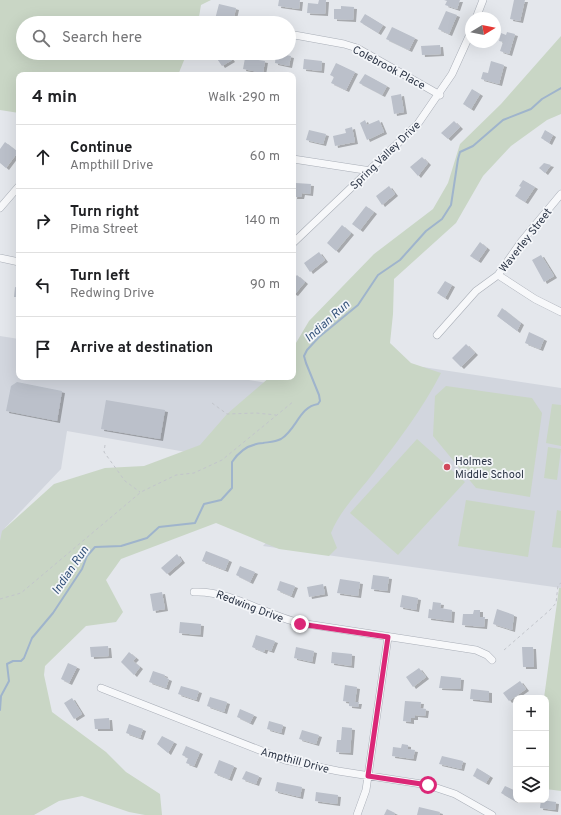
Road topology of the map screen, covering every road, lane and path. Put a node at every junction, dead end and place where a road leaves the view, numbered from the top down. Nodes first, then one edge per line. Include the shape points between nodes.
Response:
1 (483, 0) edge
2 (478, 12) edge
3 (296, 35) edge
4 (465, 47) edge
5 (440, 95) junction
6 (296, 159) edge
7 (371, 171) junction
8 (16, 189) edge
9 (561, 194) edge
10 (0, 208) edge
11 (296, 240) edge
12 (0, 258) edge
13 (16, 261) edge
14 (498, 275) junction
15 (561, 312) edge
16 (437, 335) dead end
17 (294, 401) dead end
18 (212, 403) dead end
19 (277, 415) junction
20 (105, 445) dead end
21 (141, 492) junction
22 (561, 583) edge
23 (194, 592) dead end
24 (0, 599) edge
25 (388, 637) junction
26 (504, 650) dead end
27 (492, 660) dead end
28 (100, 688) dead end
29 (368, 776) junction
30 (357, 815) edge
31 (492, 815) edge

1 - 2 street
3 - 5 street, Colebrook Place via 357,48
4 - 5 street, Spring Valley Drive
5 - 7 street, Spring Valley Drive via 418,125
6 - 7 street
7 - 11 street, Spring Valley Drive
8 - 10 street
9 - 14 street, Waverley Street via 521,242
12 - 13 street
14 - 15 street
14 - 16 street, Waverley Street via 476,290
17 - 19 path
18 - 19 path via 227,414
19 - 21 path via 222,460 194,473 176,475
20 - 21 path via 104,452 125,481
21 - 24 path via 21,593
22 - 26 path via 558,585 556,603
23 - 25 street, Redwing Drive via 214,592 300,624
25 - 27 street, Redwing Drive via 476,650
25 - 29 street
28 - 29 street, Ampthill Drive via 285,760
29 - 30 street
29 - 31 street, Ampthill Drive via 444,789

